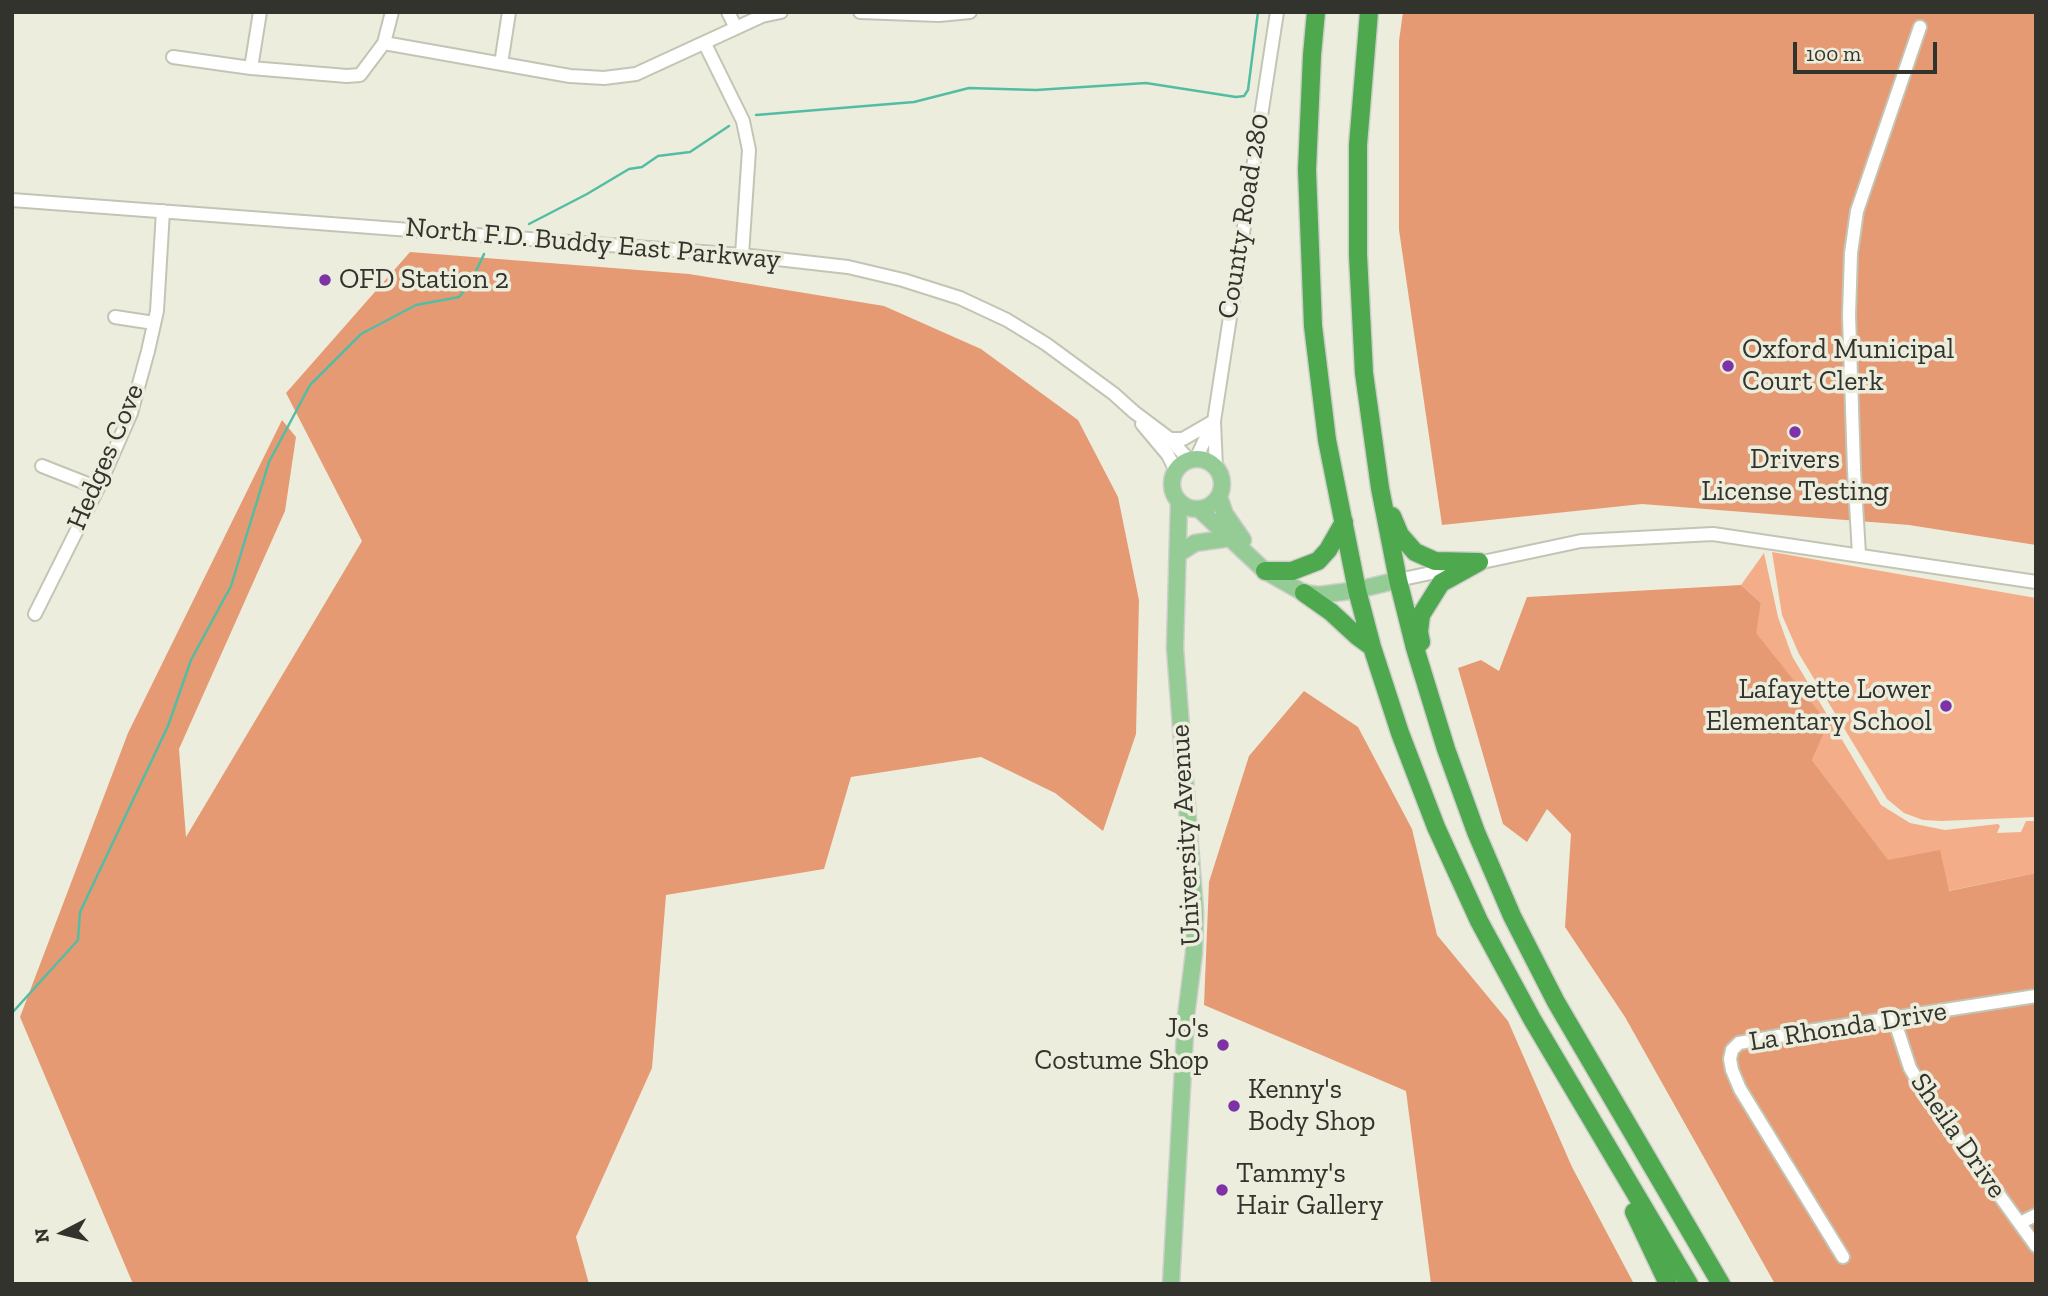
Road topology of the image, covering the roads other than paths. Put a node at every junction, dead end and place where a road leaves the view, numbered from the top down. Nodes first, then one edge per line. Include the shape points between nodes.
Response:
1 (260, 12) edge
2 (392, 12) edge
3 (509, 12) edge
4 (728, 12) edge
5 (781, 12) edge
6 (860, 12) edge
7 (970, 12) edge
8 (1277, 12) edge
9 (1316, 12) edge
10 (1369, 12) edge
11 (1920, 27) dead end
12 (736, 28) junction
13 (384, 43) junction
14 (705, 44) junction
15 (173, 57) dead end
16 (501, 64) junction
17 (251, 68) junction
18 (12, 200) edge
19 (163, 211) junction
20 (741, 255) junction
21 (115, 317) dead end
22 (154, 323) junction
23 (1134, 412) junction
24 (1214, 421) junction
25 (1171, 439) junction
26 (1192, 459) junction
27 (42, 466) dead end
28 (1216, 468) junction
29 (1176, 471) junction
30 (98, 488) junction
31 (1380, 488) junction
32 (1219, 497) junction
33 (1179, 501) junction
34 (1197, 509) junction
35 (1344, 522) junction
36 (1231, 538) junction
37 (1178, 554) junction
38 (1859, 554) junction
39 (1250, 555) junction
40 (1479, 562) junction
41 (1265, 571) junction
42 (1398, 580) junction
43 (2036, 582) edge
44 (1357, 590) junction
45 (1304, 593) junction
46 (35, 614) dead end
47 (1372, 647) junction
48 (1429, 694) junction
49 (2036, 996) edge
50 (1894, 1019) junction
51 (1593, 1123) junction
52 (2036, 1215) edge
53 (2020, 1223) junction
54 (2036, 1246) edge
55 (1843, 1257) dead end
56 (1171, 1284) edge
57 (1668, 1284) edge
58 (1689, 1284) edge
59 (1721, 1284) edge

1 - 17 street
2 - 13 street
3 - 16 street
4 - 12 street
5 - 12 street
6 - 7 street
8 - 24 street, County Road 280
9 - 35 highway via 1307,170 1310,287 1327,440
10 - 31 highway via 1358,145 1358,255 1364,373
11 - 38 street via 1857,211 1851,253 1849,315
12 - 14 street
13 - 16 street
13 - 17 street via 360,75
14 - 16 street via 636,74 604,78
14 - 20 street via 744,121 749,150
15 - 17 street
18 - 19 street, North F.D. Buddy East Parkway
19 - 20 street, North F.D. Buddy East Parkway
19 - 22 street, Hedges Cove
20 - 23 street, North F.D. Buddy East Parkway via 848,267 960,298 1046,344
21 - 22 street
22 - 30 street, Hedges Cove via 131,413
23 - 25 street
23 - 29 street
24 - 25 street via 1184,439
24 - 26 street
24 - 28 street
25 - 26 street
26 - 28 main road
26 - 29 main road
27 - 30 street
28 - 32 main road via 1222,482
29 - 33 main road via 1172,486
30 - 46 street, Hedges Cove
31 - 40 highway via 1401,535 1415,552 1435,561
31 - 42 highway
32 - 34 main road
32 - 39 main road
33 - 34 main road
33 - 37 main road, University Avenue
34 - 36 main road
34 - 37 main road, University Avenue
35 - 41 highway via 1318,561 1292,571
35 - 44 highway
36 - 37 main road via 1195,543
36 - 39 main road
37 - 56 main road, University Avenue via 1175,649 1195,912
38 - 40 street via 1713,534 1581,541
38 - 43 street
39 - 41 main road
40 - 42 street
40 - 48 highway via 1441,583 1421,615 1419,632
41 - 45 main road
42 - 44 main road
42 - 48 highway
44 - 45 main road
44 - 47 highway
45 - 47 highway
47 - 51 highway via 1432,815 1479,921
48 - 59 highway via 1476,832 1512,916 1556,1002
49 - 50 street, La Rhonda Drive
50 - 53 street, Sheila Drive via 1905,1056 1922,1088
50 - 55 street, La Rhonda Drive via 1739,1043 1730,1059 1740,1089
51 - 57 highway
51 - 58 highway
52 - 53 street
53 - 54 street, Sheila Drive

